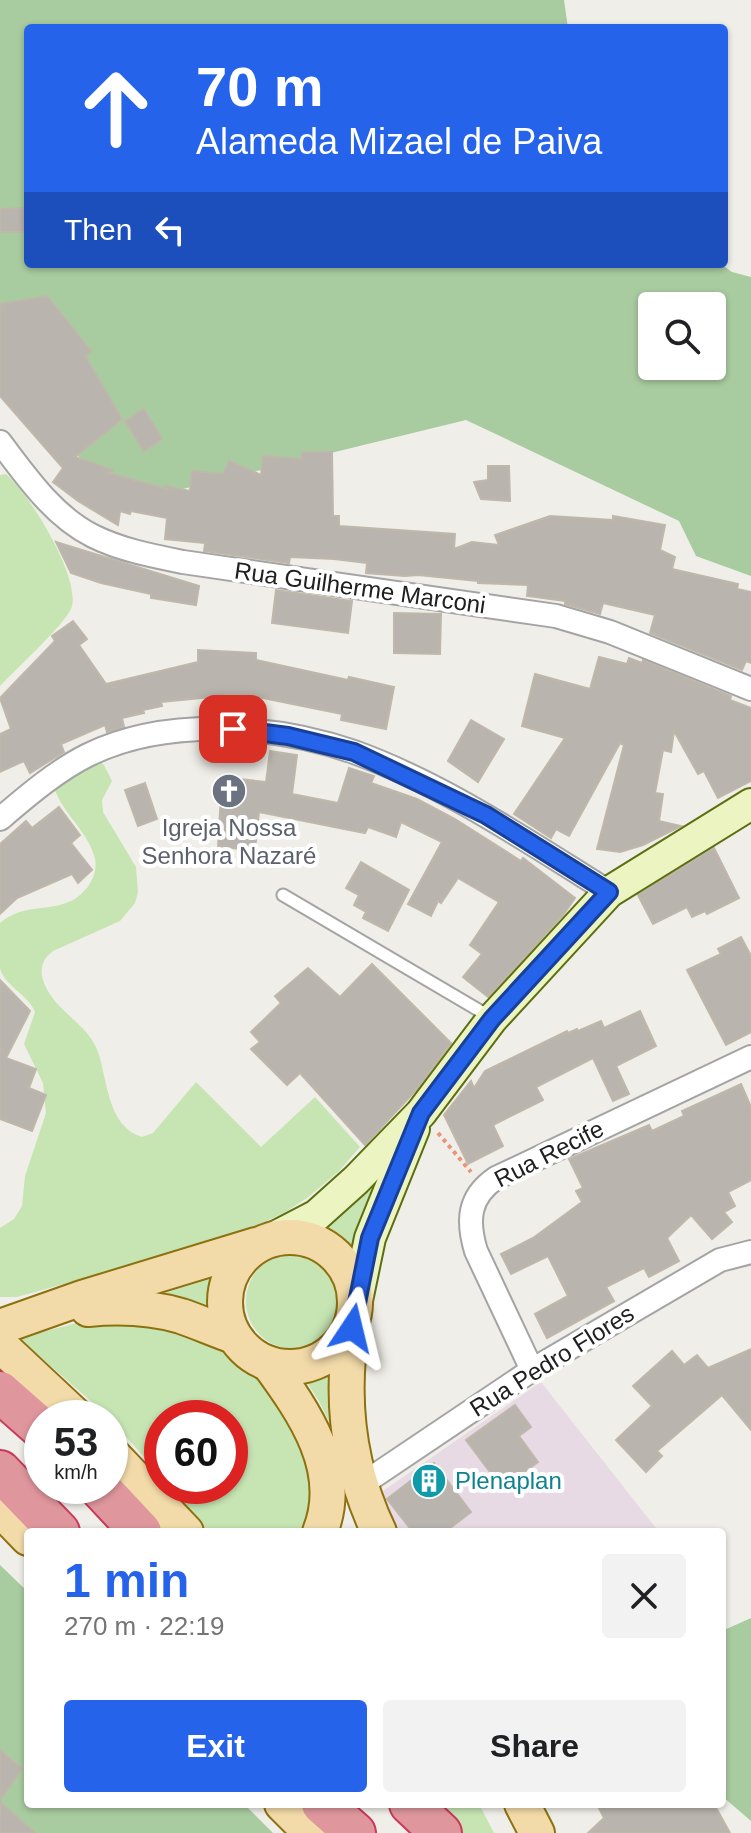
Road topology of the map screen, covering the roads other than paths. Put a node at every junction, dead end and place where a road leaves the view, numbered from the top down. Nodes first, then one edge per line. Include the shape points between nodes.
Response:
1 (0, 442) edge
2 (751, 689) edge
3 (751, 804) edge
4 (0, 819) edge
5 (609, 892) junction
6 (283, 895) dead end
7 (492, 1019) junction
8 (751, 1057) edge
9 (421, 1113) junction
10 (267, 1241) junction
11 (751, 1252) edge
12 (355, 1310) junction
13 (24, 1319) edge
14 (234, 1336) junction
15 (0, 1345) edge
16 (269, 1364) junction
17 (532, 1370) junction
18 (0, 1392) edge
19 (59, 1400) edge
20 (24, 1413) edge
21 (0, 1471) edge
22 (128, 1475) edge
23 (361, 1485) junction
24 (128, 1504) edge
25 (0, 1509) edge
26 (55, 1528) edge
27 (169, 1528) edge
28 (170, 1528) edge
29 (321, 1528) edge
30 (377, 1528) edge
31 (24, 1534) edge
32 (286, 1808) edge
33 (327, 1808) edge
34 (414, 1808) edge
35 (524, 1808) edge
36 (311, 1833) edge
37 (355, 1833) edge
38 (441, 1833) edge
39 (537, 1833) edge

1 - 2 street, Rua Guilherme Marconi via 66,518 94,536 137,552 556,616
3 - 5 street
4 - 5 street via 85,756 109,746 186,730 233,729 354,752 486,815
5 - 7 street
6 - 7 lane
7 - 9 street
8 - 17 street, Rua Recife via 483,1188 470,1213 471,1235
9 - 10 street via 337,1199
9 - 12 street via 370,1238
10 - 12 main road via 298,1237 327,1248 349,1274
10 - 13 main road
10 - 14 main road via 242,1258 227,1285 226,1316
11 - 17 street, Rua Pedro Flores via 712,1264
12 - 16 main road via 342,1341 325,1357 304,1366
12 - 23 main road via 345,1384 351,1448
13 - 14 main road via 117,1306 185,1317
14 - 16 main road
15 - 19 main road
16 - 29 main road via 308,1422 321,1453 328,1493
17 - 23 street, Rua Pedro Flores
18 - 20 highway
21 - 26 highway
22 - 28 main road
23 - 30 main road
24 - 27 highway
25 - 31 main road
32 - 36 main road
33 - 37 highway
34 - 38 highway
35 - 39 main road

